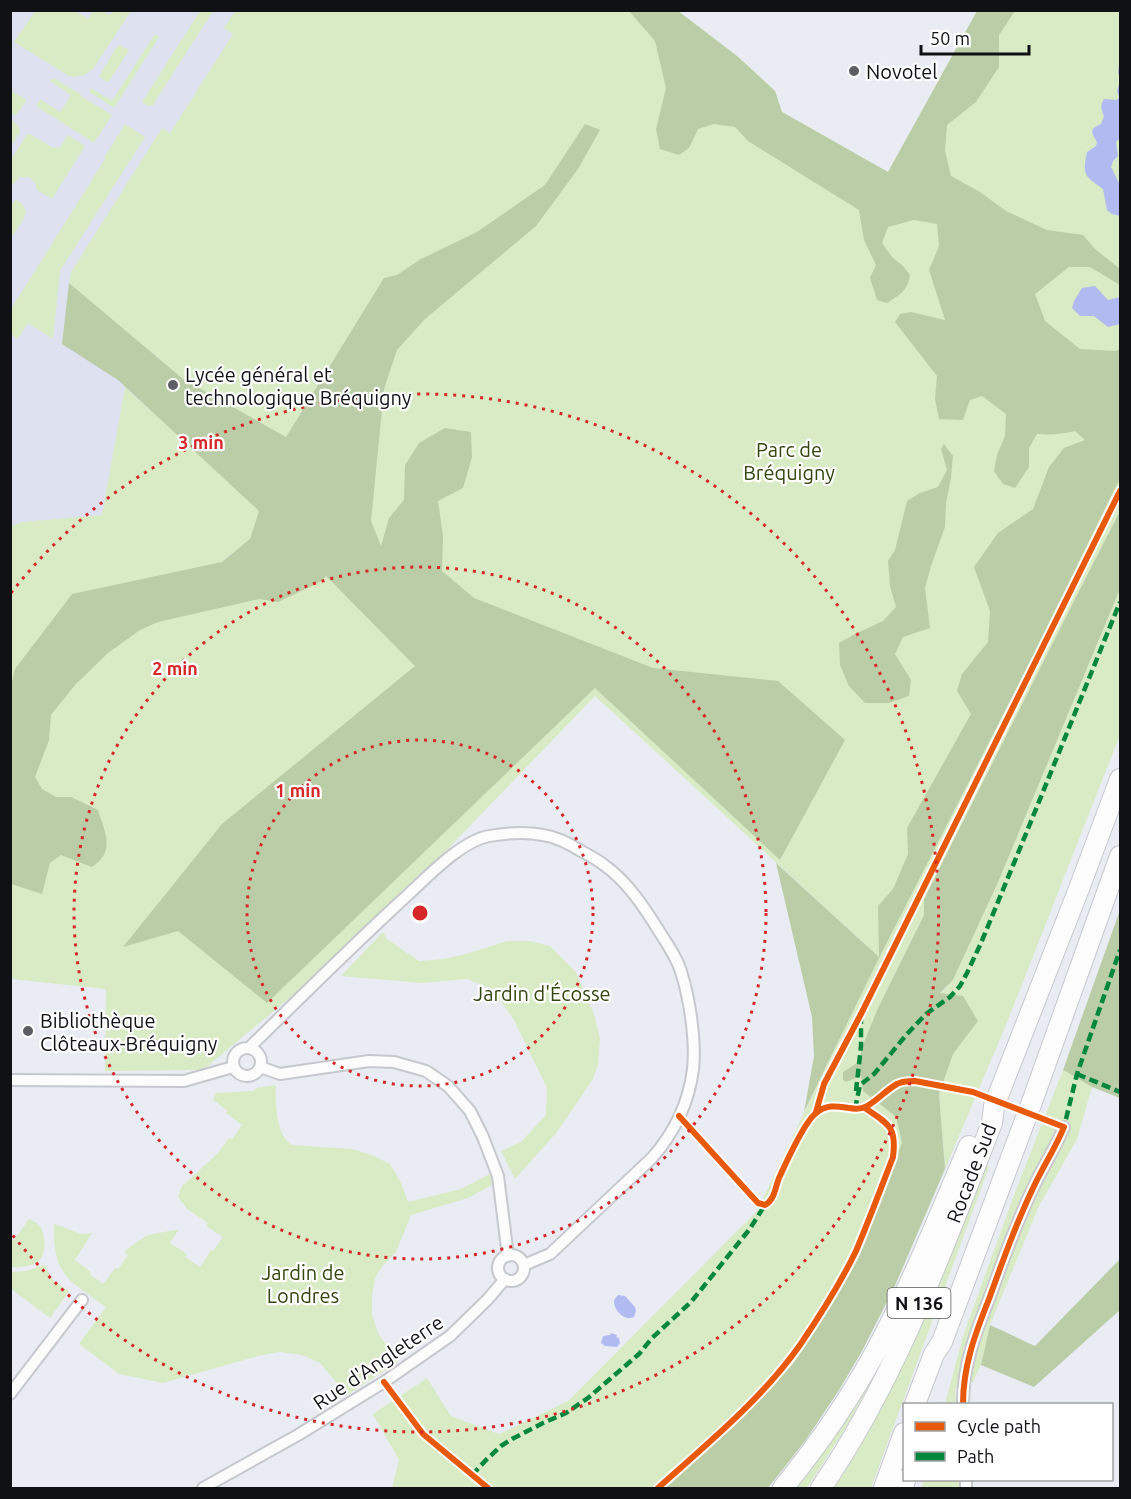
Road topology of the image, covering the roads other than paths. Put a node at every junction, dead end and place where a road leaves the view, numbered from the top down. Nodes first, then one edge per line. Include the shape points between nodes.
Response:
1 (1120, 779) edge
2 (1120, 855) edge
3 (249, 1048) junction
4 (233, 1067) junction
5 (261, 1067) junction
6 (10, 1080) edge
7 (993, 1106) junction
8 (1064, 1127) dead end
9 (508, 1256) junction
10 (524, 1265) junction
11 (505, 1279) junction
12 (82, 1300) dead end
13 (942, 1342) junction
14 (10, 1394) edge
15 (915, 1403) edge
16 (930, 1403) edge
17 (963, 1403) edge
18 (903, 1436) edge
19 (202, 1488) edge
20 (783, 1488) edge
21 (821, 1488) edge
22 (884, 1488) edge

1 - 7 highway, Rocade Sud / N 136
2 - 13 highway, Rocade Sud / N 136
3 - 4 street via 234,1055
3 - 5 street via 258,1052
3 - 10 street via 460,849 487,836 544,835 570,844 605,865 647,912 682,973 692,1023 693,1069 673,1131 663,1146 550,1254
4 - 5 street via 247,1077
4 - 6 street via 184,1081
5 - 9 street via 280,1074 369,1061 394,1062 426,1071 447,1086 470,1111 498,1176
7 - 20 highway via 980,1118 878,1348 821,1440
7 - 21 highway, Rocade Sud / N 136 via 992,1123 896,1356
8 - 17 street via 1023,1210 979,1324 965,1369
9 - 10 street via 516,1256
9 - 11 street via 499,1264 499,1273
10 - 11 street via 517,1280
11 - 19 street, Rue d'Angleterre via 450,1336 384,1382
12 - 14 street
13 - 15 highway, Rocade Sud / N 136
13 - 16 highway via 946,1358
18 - 22 highway

